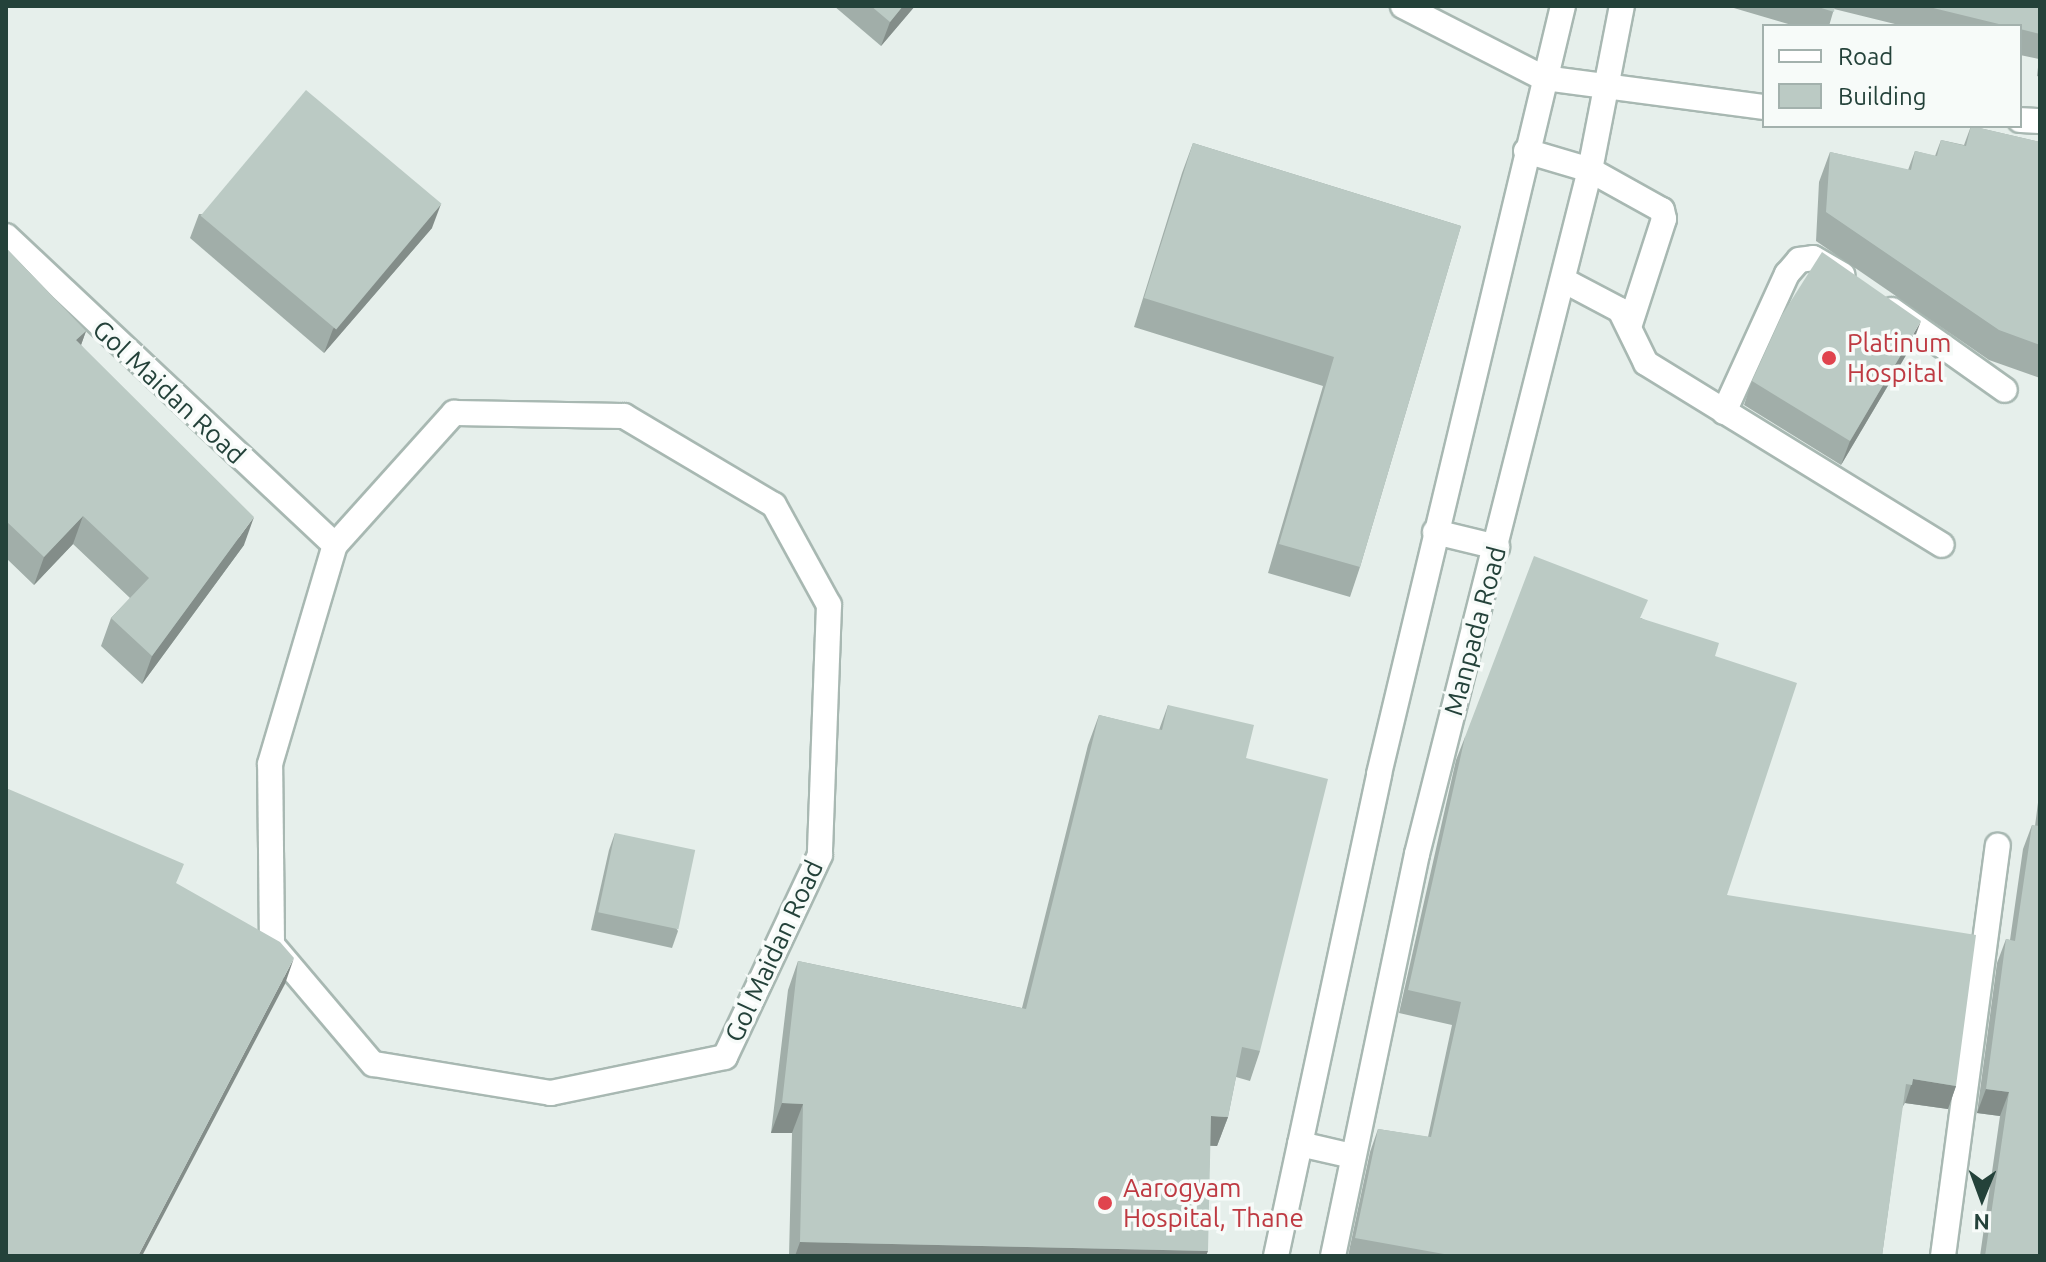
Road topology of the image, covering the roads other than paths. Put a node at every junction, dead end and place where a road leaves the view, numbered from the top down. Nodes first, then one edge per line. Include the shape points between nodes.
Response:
1 (1403, 6) edge
2 (1563, 6) edge
3 (1622, 6) edge
4 (1544, 78) junction
5 (1609, 85) junction
6 (1762, 107) edge
7 (1526, 151) junction
8 (1590, 170) junction
9 (6, 236) edge
10 (1563, 280) junction
11 (1630, 324) junction
12 (2005, 390) dead end
13 (1724, 412) junction
14 (1435, 532) junction
15 (335, 545) junction
16 (1942, 545) dead end
17 (1497, 547) junction
18 (1998, 846) dead end
19 (1300, 1144) junction
20 (1352, 1156) junction
21 (1276, 1256) edge
22 (1333, 1256) edge
23 (1943, 1256) edge

1 - 4 street
2 - 4 street
3 - 5 street, Manpada Road
4 - 5 street
4 - 7 street
5 - 6 street
5 - 8 street, Manpada Road
7 - 8 street
7 - 14 street
8 - 10 street, Manpada Road
8 - 11 street via 1662,210 1664,219
9 - 15 street, Gol Maidan Road
10 - 11 street via 1620,310
10 - 17 street, Manpada Road
11 - 13 street via 1646,363
12 - 13 street via 1813,258 1799,260 1787,274
13 - 16 street
14 - 17 street
14 - 19 street
15 - 15 street, Gol Maidan Road via 270,764 272,945 373,1064 551,1093 725,1057 820,855 829,605 774,505 624,416 454,413
17 - 20 street, Manpada Road via 1417,854
18 - 23 street
19 - 20 street
19 - 21 street
20 - 22 street, Manpada Road

